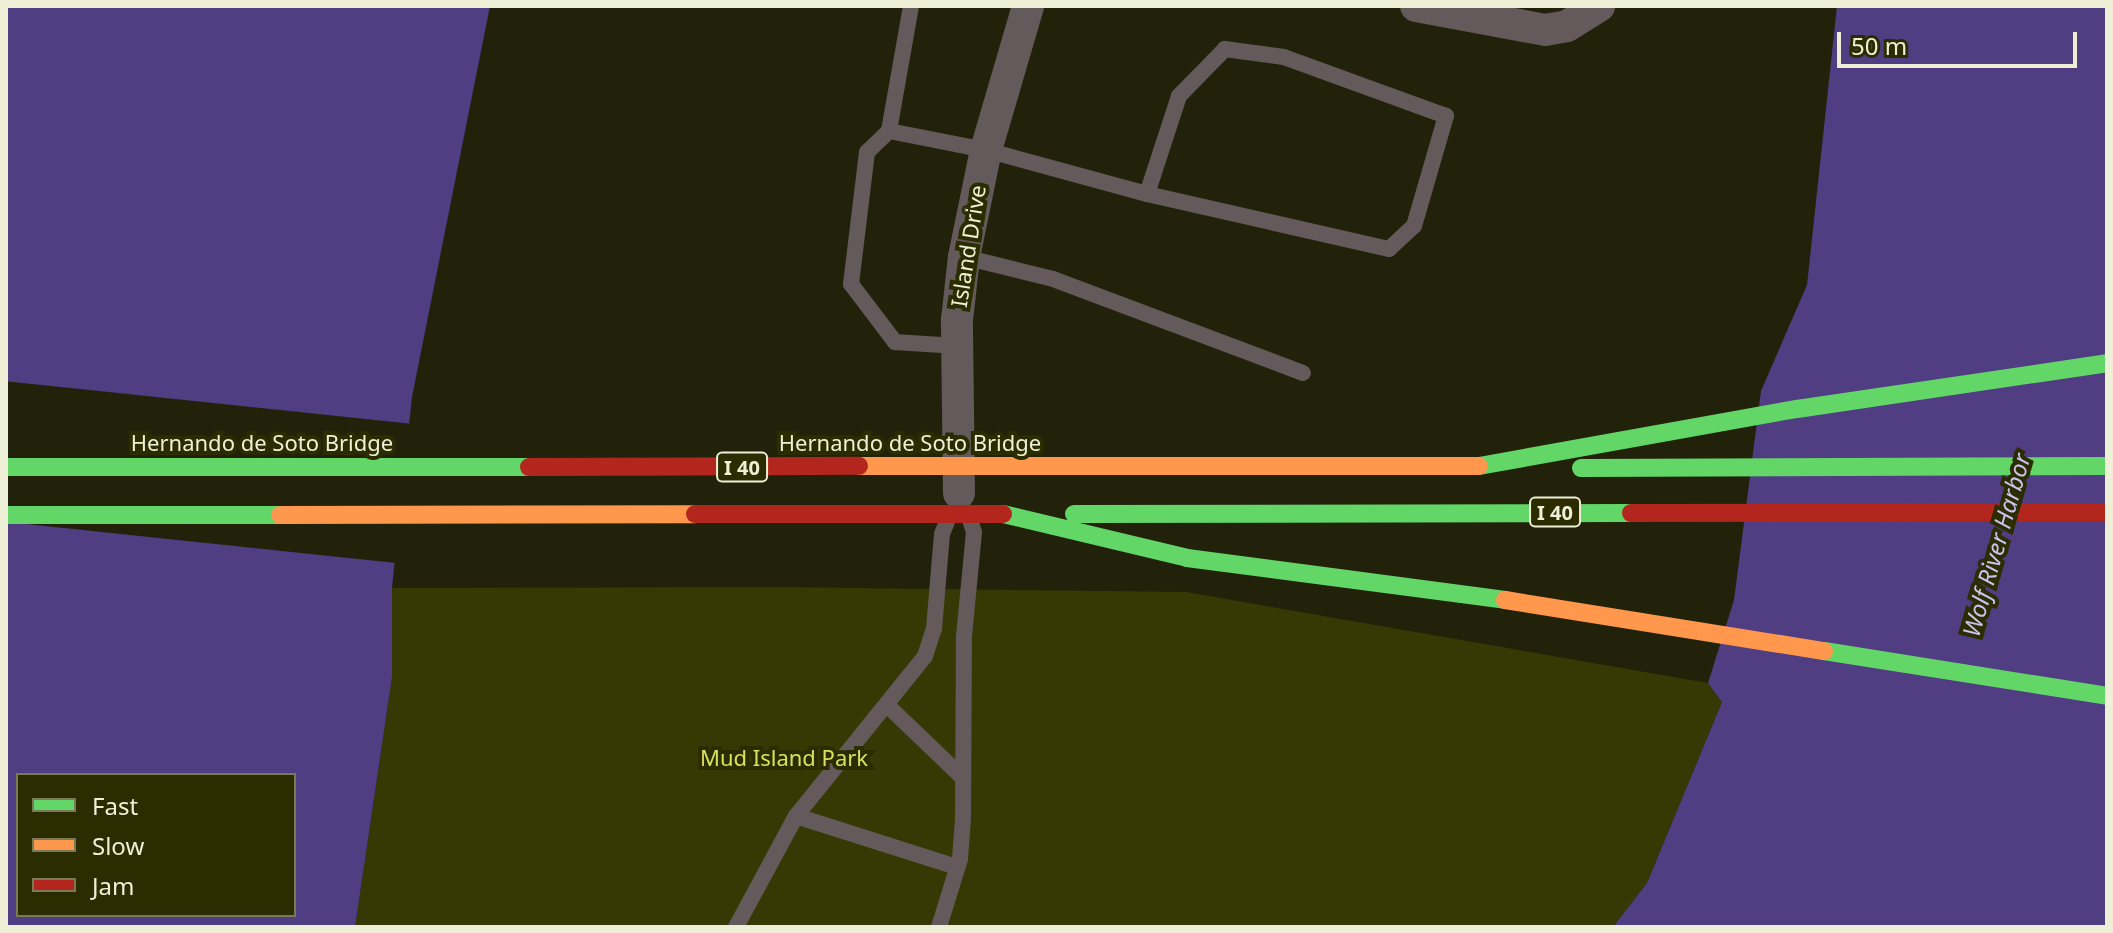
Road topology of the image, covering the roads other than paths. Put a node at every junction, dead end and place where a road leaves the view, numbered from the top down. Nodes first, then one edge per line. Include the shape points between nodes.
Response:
1 (911, 6) edge
2 (1028, 6) edge
3 (1416, 6) edge
4 (1599, 6) edge
5 (889, 131) junction
6 (986, 150) junction
7 (1147, 194) junction
8 (964, 257) junction
9 (957, 346) junction
10 (2107, 363) edge
11 (1303, 373) dead end
12 (1479, 466) junction
13 (2107, 466) edge
14 (6, 467) edge
15 (959, 493) junction
16 (2107, 512) edge
17 (1003, 514) junction
18 (6, 515) edge
19 (2103, 694) edge
20 (888, 706) junction
21 (963, 778) junction
22 (796, 816) junction
23 (957, 867) junction
24 (736, 927) edge
25 (939, 927) edge

1 - 5 lane
2 - 6 street, Island Drive
3 - 4 street via 1545,30 1567,26
5 - 6 lane
5 - 9 lane via 867,152 851,284 895,342
6 - 7 lane
6 - 8 street, Island Drive
7 - 7 lane via 1179,96 1225,49 1284,57 1446,116 1414,226 1389,249
8 - 9 street, Island Drive
8 - 11 lane via 1053,279
9 - 15 street, Island Drive
10 - 12 highway via 1797,409
12 - 13 highway, I 40
12 - 14 highway, Hernando de Soto Bridge / I 40, bridge
15 - 20 lane via 942,534 934,629 925,656
15 - 21 lane via 974,532 964,636
16 - 17 highway, I 40
17 - 18 highway, I 40, bridge
17 - 19 highway via 1187,558 1483,596
20 - 21 lane
20 - 22 lane
21 - 23 lane
22 - 23 lane
22 - 24 lane
23 - 25 lane

